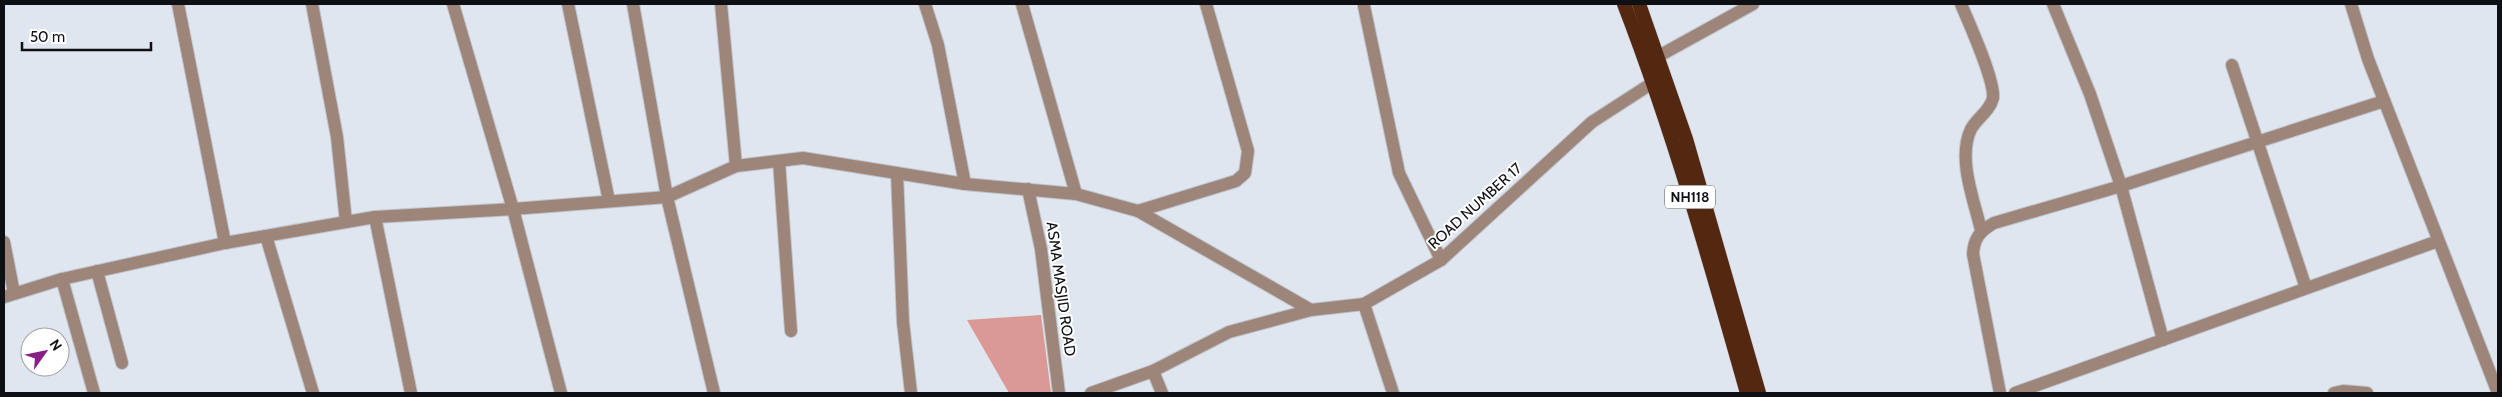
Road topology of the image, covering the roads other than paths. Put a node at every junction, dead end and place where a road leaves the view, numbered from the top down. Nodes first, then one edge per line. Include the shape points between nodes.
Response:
1 (178, 4) edge
2 (312, 4) edge
3 (453, 4) edge
4 (568, 4) edge
5 (633, 4) edge
6 (721, 4) edge
7 (925, 4) edge
8 (1022, 4) edge
9 (1206, 4) edge
10 (1624, 4) edge
11 (1639, 4) edge
12 (1753, 4) edge
13 (1961, 4) edge
14 (2053, 4) edge
15 (2351, 4) edge
16 (1364, 6) dead end
17 (1657, 57) junction
18 (2232, 65) dead end
19 (1659, 78) junction
20 (2384, 101) junction
21 (2259, 141) junction
22 (779, 161) junction
23 (736, 166) junction
24 (897, 173) junction
25 (965, 184) junction
26 (2121, 186) junction
27 (1028, 189) junction
28 (1076, 194) junction
29 (667, 197) junction
30 (609, 202) junction
31 (513, 209) junction
32 (1138, 211) junction
33 (375, 217) junction
34 (346, 222) junction
35 (1981, 230) junction
36 (266, 236) junction
37 (2438, 241) junction
38 (4, 242) edge
39 (225, 244) junction
40 (1441, 260) junction
41 (98, 271) junction
42 (62, 279) junction
43 (2306, 288) junction
44 (9, 295) edge
45 (1364, 304) junction
46 (1311, 310) junction
47 (791, 330) dead end
48 (2163, 340) junction
49 (122, 363) dead end
50 (1154, 371) junction
51 (94, 393) edge
52 (313, 393) edge
53 (411, 393) edge
54 (561, 393) edge
55 (714, 393) edge
56 (911, 393) edge
57 (1059, 393) edge
58 (1091, 393) edge
59 (1162, 393) edge
60 (1393, 393) edge
61 (1747, 393) edge
62 (1759, 393) edge
63 (2000, 393) edge
64 (2015, 393) edge
65 (2334, 393) edge
66 (2367, 393) edge
67 (2498, 393) edge

1 - 39 street
2 - 34 street via 337,137
3 - 31 street
4 - 30 street
5 - 29 street
6 - 23 street
7 - 25 street via 938,45
8 - 28 street
9 - 32 street via 1248,152 1245,174 1236,180
10 - 19 highway, NH118
11 - 17 highway, NH118
12 - 17 street
13 - 35 street via 1991,83 1993,97 1990,106 1972,128 1966,145 1966,164
14 - 26 street via 2090,94
15 - 20 street
16 - 40 street via 1399,173
17 - 19 highway, NH118
18 - 21 street
19 - 40 street, ROAD NUMBER 17 via 1592,122
19 - 61 highway, NH118
19 - 62 highway, NH118 via 1686,139
20 - 21 street
20 - 37 street
21 - 26 street
21 - 43 street
22 - 23 street
22 - 24 street via 804,158
22 - 47 street
23 - 29 street
24 - 25 street
24 - 56 street via 903,322
25 - 27 street
26 - 35 street via 1994,223
26 - 48 street
27 - 28 street
27 - 57 street, ASMA MASJID ROAD via 1041,249
28 - 32 street
29 - 30 street
29 - 55 street
30 - 31 street
31 - 33 street
31 - 54 street
32 - 46 street
33 - 34 street
33 - 53 street
34 - 36 street
35 - 63 street via 1974,242 1973,254
36 - 39 street
36 - 52 street
37 - 43 street
37 - 67 street
38 - 44 street
39 - 41 street
40 - 45 street, ROAD NUMBER 17
41 - 42 street
41 - 49 street
42 - 44 street
42 - 51 street
43 - 48 street
45 - 46 street, ROAD NUMBER 17
45 - 60 street
46 - 50 street, ROAD NUMBER 17 via 1229,332
48 - 64 street
50 - 58 street, ROAD NUMBER 17
50 - 59 street
65 - 66 street

